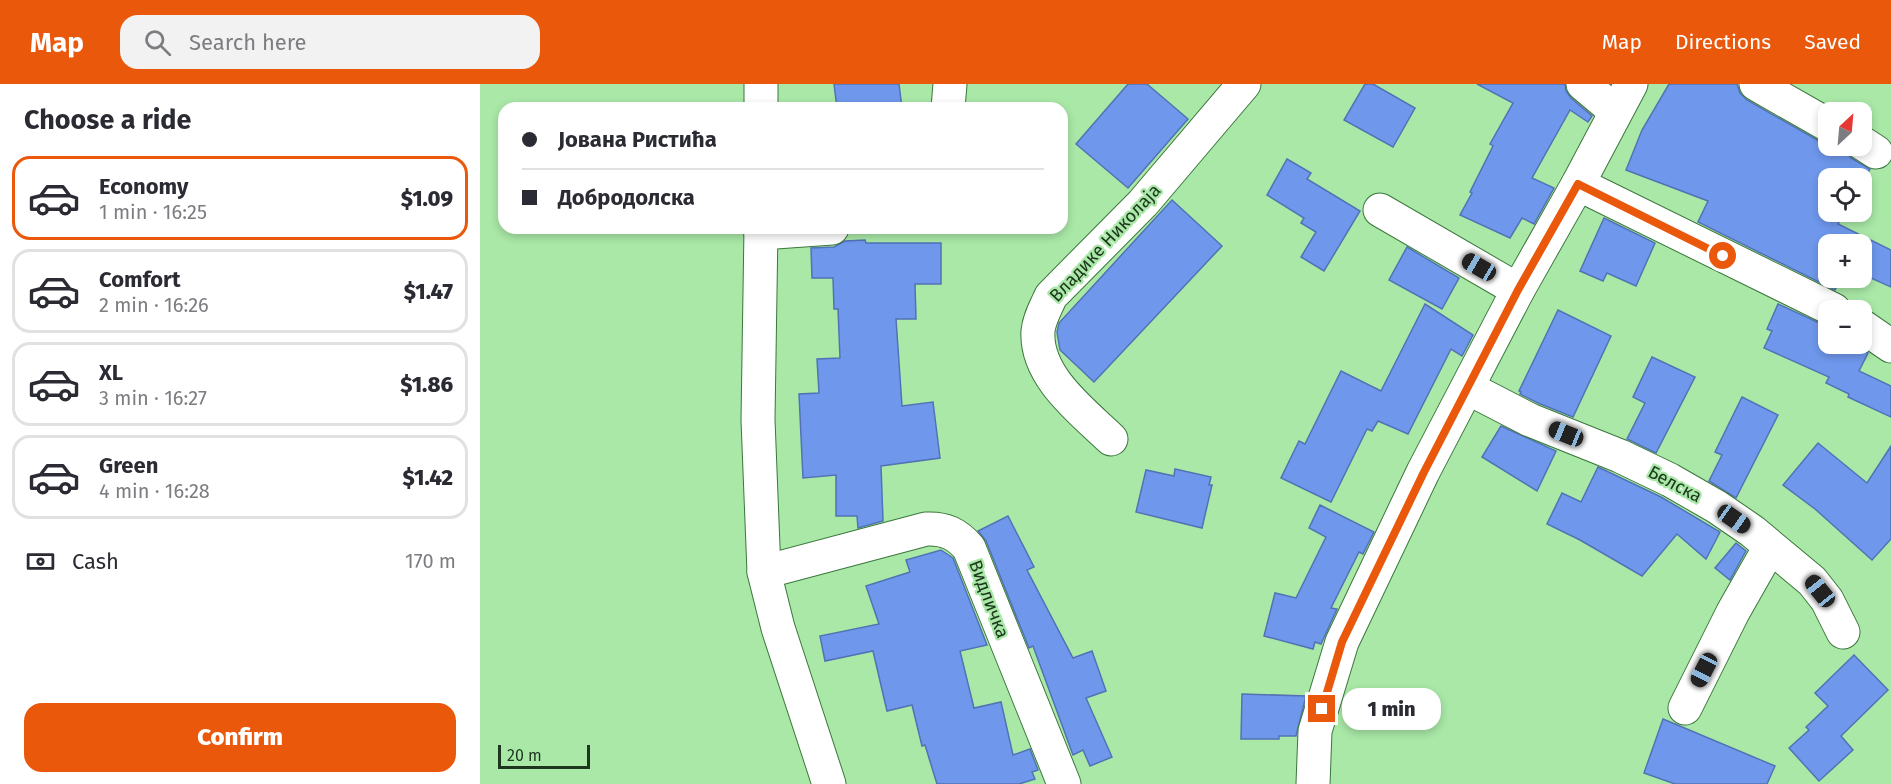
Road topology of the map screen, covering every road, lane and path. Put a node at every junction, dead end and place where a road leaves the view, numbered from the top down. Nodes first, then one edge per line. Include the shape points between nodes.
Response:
1 (761, 84) edge
2 (950, 84) edge
3 (1245, 84) edge
4 (1583, 84) edge
5 (1756, 84) edge
6 (1623, 97) edge
7 (761, 102) edge
8 (948, 102) edge
9 (1818, 119) edge
10 (1578, 184) junction
11 (1380, 210) dead end
12 (761, 234) edge
13 (1518, 290) junction
14 (1818, 302) edge
15 (1872, 333) edge
16 (1891, 346) edge
17 (1468, 388) junction
18 (1112, 439) dead end
19 (1770, 547) junction
20 (764, 572) junction
21 (1843, 632) dead end
22 (1684, 708) dead end
23 (829, 784) edge
24 (1064, 784) edge
25 (1313, 784) edge

1 - 7 street
2 - 8 street
3 - 18 street, Владике Николаја via 1143,203 1051,296 1042,315 1038,331 1041,356 1053,378
4 - 6 street
5 - 9 street
6 - 10 street
10 - 13 street
10 - 14 street
11 - 13 street
12 - 20 street via 759,420
13 - 17 street
15 - 16 street
17 - 19 street, Белска via 1530,420 1670,480 1717,507
17 - 25 street via 1342,642 1315,731
19 - 21 street, Белска via 1812,581
19 - 22 street
20 - 23 street via 778,628
20 - 24 street, Видличка via 927,529 937,528 960,538 969,548

